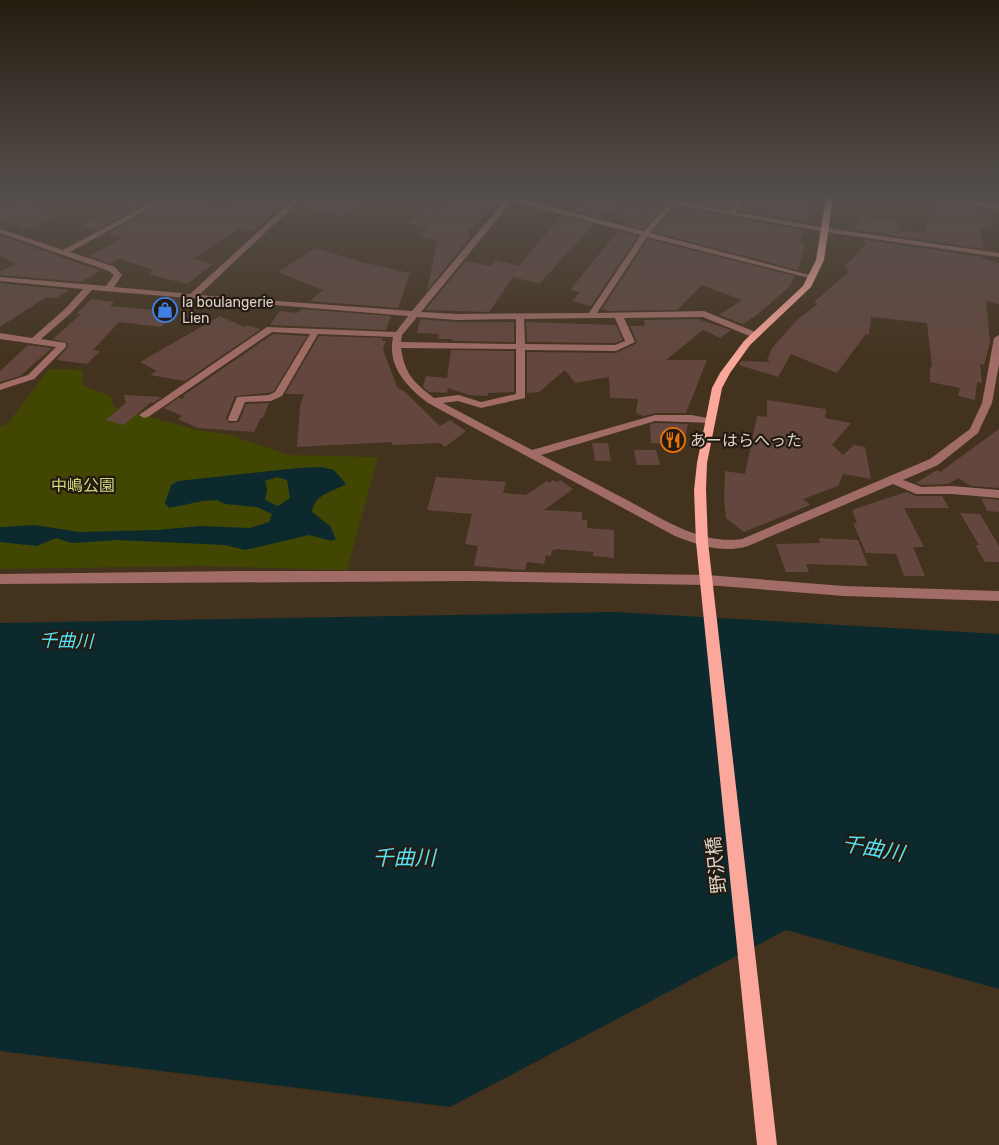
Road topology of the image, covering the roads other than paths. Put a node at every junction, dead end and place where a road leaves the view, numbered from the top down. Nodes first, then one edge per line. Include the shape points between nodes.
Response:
1 (241, 251) edge
2 (466, 251) edge
3 (634, 251) edge
4 (714, 251) edge
5 (822, 251) edge
6 (974, 251) edge
7 (64, 252) edge
8 (999, 255) edge
9 (813, 277) junction
10 (0, 279) edge
11 (89, 288) junction
12 (108, 289) junction
13 (192, 296) junction
14 (412, 315) junction
15 (591, 316) junction
16 (619, 316) junction
17 (520, 317) junction
18 (315, 332) junction
19 (398, 335) junction
20 (754, 335) junction
21 (0, 336) edge
22 (999, 338) edge
23 (35, 340) junction
24 (396, 346) junction
25 (520, 346) junction
26 (0, 387) edge
27 (432, 401) junction
28 (144, 415) dead end
29 (234, 419) dead end
30 (709, 421) junction
31 (531, 454) junction
32 (893, 479) junction
33 (999, 494) edge
34 (702, 542) junction
35 (0, 579) edge
36 (706, 580) junction
37 (999, 596) edge
38 (768, 1145) edge

1 - 13 street
2 - 14 street
3 - 15 street
4 - 9 street
5 - 9 main road, 野沢橋
6 - 8 street
7 - 12 street via 116,272 118,275
9 - 20 main road, 野沢橋 via 798,298
10 - 11 street
11 - 12 street
11 - 23 street via 68,312
12 - 13 street
13 - 14 street
14 - 17 street
14 - 19 street
15 - 16 street
15 - 17 street
16 - 20 street via 704,314
16 - 25 street via 630,342 616,348
17 - 25 street
18 - 19 street
18 - 28 street via 270,329
18 - 29 street via 279,394 271,398 241,399
19 - 24 street
20 - 30 main road, 野沢橋 via 740,350 717,388
21 - 23 street
22 - 32 street via 987,403 974,430 934,462
23 - 26 street via 63,345 31,377
24 - 25 street
24 - 27 street via 405,377
25 - 27 street via 521,396 481,405 459,398
27 - 31 street
30 - 31 street via 655,418
30 - 34 main road, 野沢橋 via 700,490
31 - 34 street via 678,534
32 - 33 street via 917,490
32 - 34 street via 744,543 730,546
34 - 36 main road, 野沢橋
35 - 36 street via 248,576
36 - 37 street via 844,591
36 - 38 main road, 野沢橋

